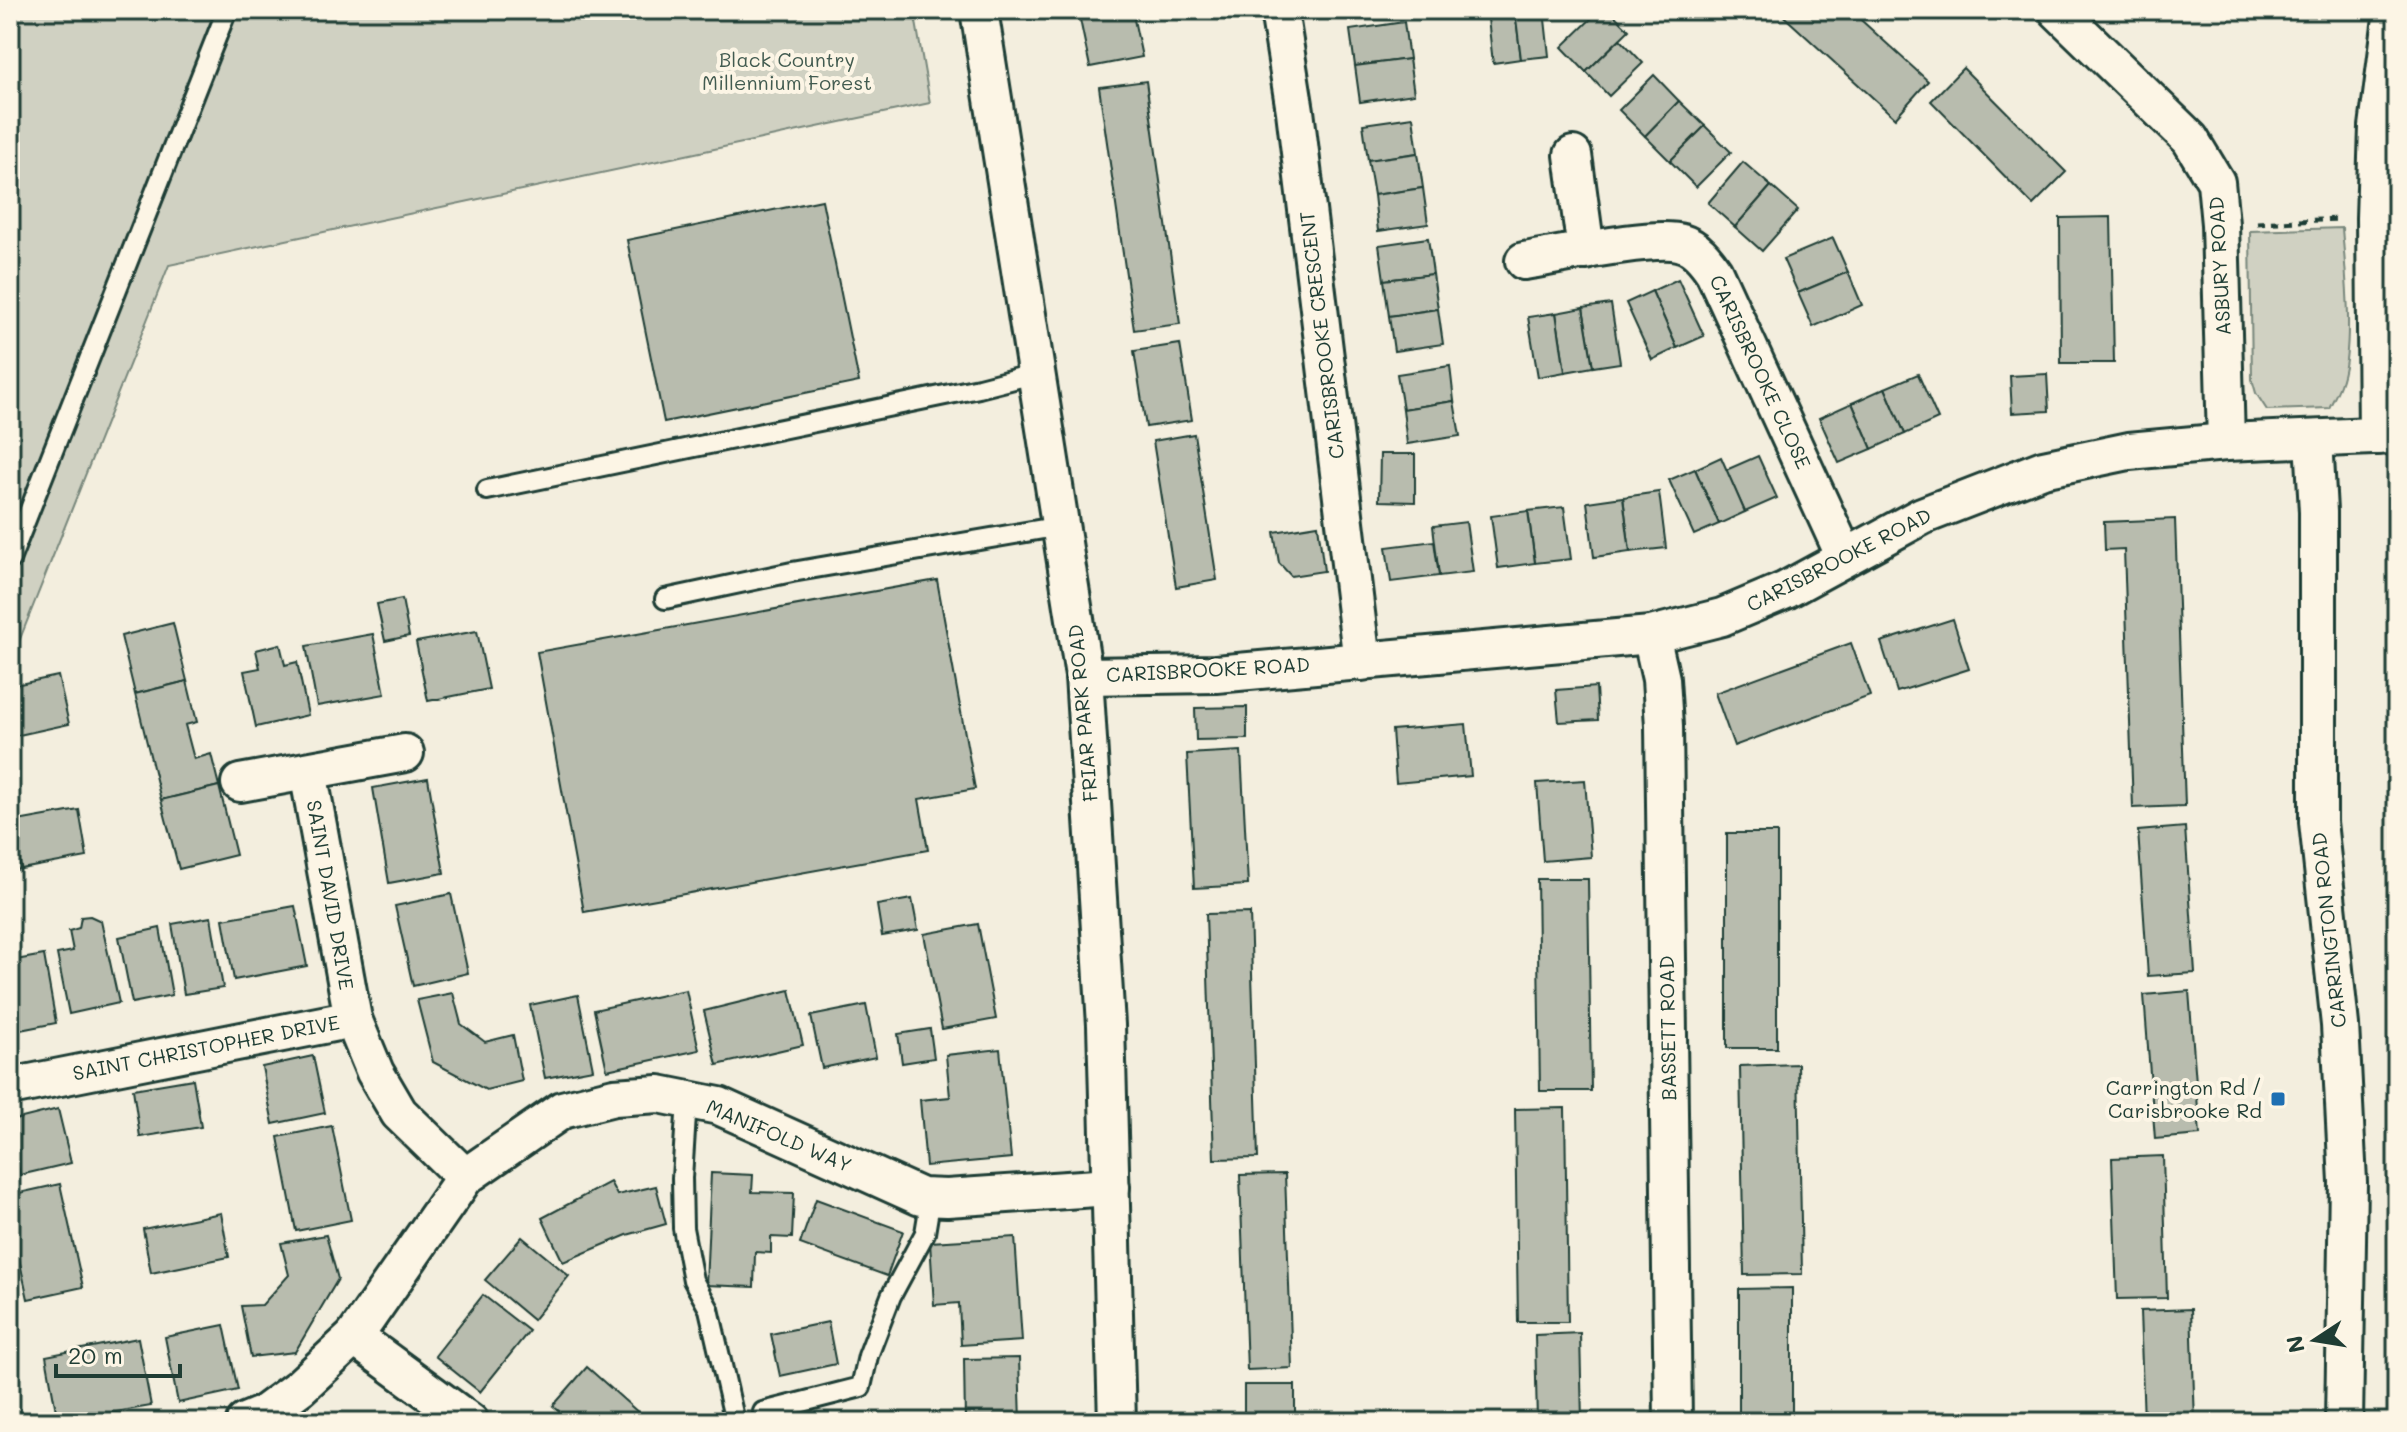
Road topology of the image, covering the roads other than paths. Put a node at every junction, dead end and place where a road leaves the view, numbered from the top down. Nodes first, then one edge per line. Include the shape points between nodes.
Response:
1 (227, 10) edge
2 (979, 10) edge
3 (1279, 10) edge
4 (2057, 10) edge
5 (2393, 10) edge
6 (1573, 155) dead end
7 (1586, 251) junction
8 (1524, 261) dead end
9 (1037, 373) junction
10 (2387, 436) edge
11 (2314, 439) junction
12 (2226, 442) junction
13 (487, 490) dead end
14 (1061, 526) junction
15 (1845, 557) junction
16 (10, 560) edge
17 (665, 599) dead end
18 (1651, 635) junction
19 (1362, 662) junction
20 (1084, 676) junction
21 (405, 753) dead end
22 (308, 771) junction
23 (240, 783) dead end
24 (353, 1019) junction
25 (10, 1087) edge
26 (687, 1100) junction
27 (465, 1177) junction
28 (1111, 1187) junction
29 (931, 1197) junction
30 (354, 1337) junction
31 (763, 1412) dead end
32 (245, 1422) edge
33 (470, 1422) edge
34 (735, 1422) edge
35 (1117, 1422) edge
36 (1673, 1422) edge
37 (2344, 1422) edge

1 - 16 lane
2 - 9 street, FRIAR PARK ROAD
3 - 19 street, CARISBROOKE CRESCENT
4 - 12 street, ASBURY ROAD via 2190,139 2216,182
5 - 10 street via 2378,127 2375,218
6 - 7 street
7 - 8 street, CARISBROOKE CLOSE
7 - 15 street, CARISBROOKE CLOSE via 1656,240 1682,243 1703,256
9 - 13 lane
9 - 14 street, FRIAR PARK ROAD
10 - 11 street, CARISBROOKE ROAD
11 - 12 street, CARISBROOKE ROAD
11 - 37 street, CARRINGTON ROAD via 2318,822 2340,1025 2348,1182
12 - 15 street, CARISBROOKE ROAD via 2129,451 2043,469 1922,516
14 - 17 lane
14 - 20 street, FRIAR PARK ROAD
15 - 18 street, CARISBROOKE ROAD via 1722,617
18 - 19 street, CARISBROOKE ROAD
18 - 36 street, BASSETT ROAD via 1664,726
19 - 20 street, CARISBROOKE ROAD via 1216,674
20 - 28 street, FRIAR PARK ROAD
21 - 22 street
22 - 23 street
22 - 24 street, SAINT DAVID DRIVE
24 - 25 street, SAINT CHRISTOPHER DRIVE
24 - 27 street, SAINT CHRISTOPHER DRIVE via 399,1113
26 - 27 street, MANIFOLD WAY via 659,1094 614,1097 562,1110
26 - 29 street, MANIFOLD WAY via 719,1106 899,1189
26 - 34 lane via 683,1228 693,1280 709,1309
27 - 30 street
28 - 29 street, MANIFOLD WAY
28 - 35 street, FRIAR PARK ROAD
29 - 31 lane via 925,1233 891,1296 861,1387
30 - 32 street via 300,1387
30 - 33 street

